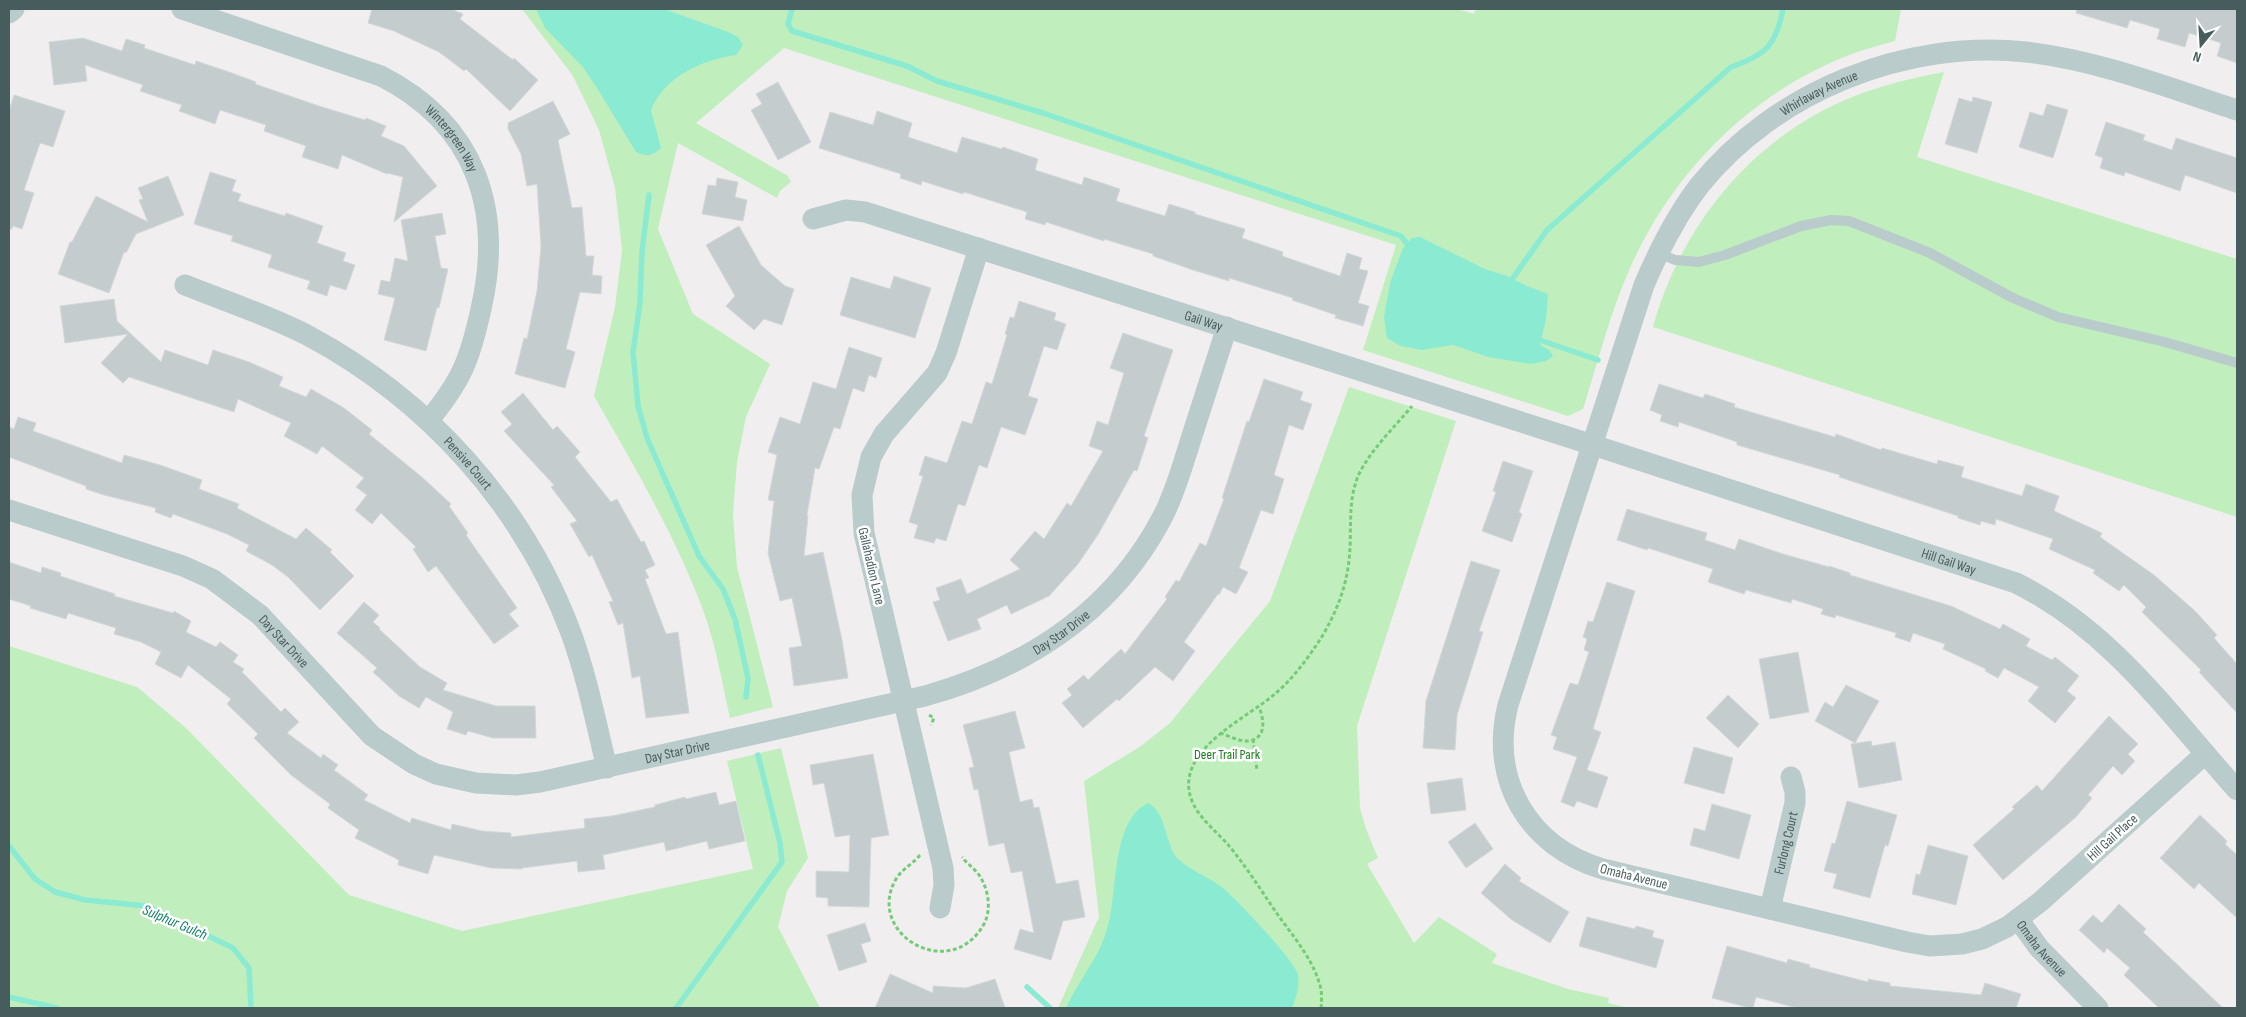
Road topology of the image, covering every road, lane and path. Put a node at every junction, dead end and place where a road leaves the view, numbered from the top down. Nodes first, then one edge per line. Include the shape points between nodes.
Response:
1 (14, 9) edge
2 (182, 9) edge
3 (9, 13) edge
4 (2237, 110) edge
5 (813, 219) dead end
6 (979, 248) junction
7 (1658, 253) junction
8 (184, 286) dead end
9 (1227, 327) junction
10 (2237, 363) edge
11 (1413, 405) dead end
12 (429, 420) junction
13 (1592, 445) junction
14 (9, 510) edge
15 (904, 701) junction
16 (1259, 707) junction
17 (1220, 734) junction
18 (1253, 739) junction
19 (2205, 754) junction
20 (607, 768) junction
21 (1258, 770) dead end
22 (1791, 777) dead end
23 (2237, 790) edge
24 (940, 908) dead end
25 (1770, 909) junction
26 (2018, 919) junction
27 (1320, 1008) edge
28 (2098, 1008) edge

1 - 3 street
2 - 12 street, Wintergreen Way via 381,76 424,103 463,149 477,178 486,208 490,240 488,276 464,371
4 - 7 street, Whirlaway Avenue via 2127,75 2042,54 1979,50 1907,59 1829,86 1758,130 1724,159 1700,186
5 - 6 street, Gail Way via 846,210 865,212
6 - 9 street, Gail Way
6 - 15 street, Gallahadion Lane via 942,363 928,386 877,446 863,488 864,533
7 - 10 lane via 1675,260 1699,262 1801,226 1831,220 1849,222 1930,253 2042,311
7 - 13 street, Whirlaway Avenue
8 - 12 street, Pensive Court via 287,325 375,377
9 - 13 street, Gail Way
9 - 15 street, Day Star Drive via 1164,513 1113,588 1072,625 1026,657 981,678
11 - 16 path via 1375,450 1359,476 1353,498 1349,562 1332,618 1286,684
12 - 20 street, Pensive Court via 502,504 544,573 579,655
13 - 19 street, Hill Gail Way via 1996,576 2030,590 2071,615 2111,648
13 - 25 street, Omaha Avenue via 1504,718 1503,753 1511,786 1526,816 1541,835 1582,862
14 - 20 street, Day Star Drive via 183,566 212,579 260,615 372,736 414,764 436,774 464,781 516,785
15 - 20 street, Day Star Drive
15 - 24 street, Gallahadion Lane via 943,868
16 - 17 path
16 - 18 path via 1264,725 1261,733
17 - 18 path via 1242,740
17 - 27 path via 1209,743 1194,765 1189,781 1192,800 1203,818 1241,860 1309,960 1320,984
18 - 21 path
19 - 23 street, Hill Gail Way
19 - 26 street, Hill Gail Place
22 - 25 street, Furlong Court via 1795,803
25 - 26 street, Omaha Avenue via 1930,946 1982,939 2000,932
26 - 28 street, Omaha Avenue via 2039,948

